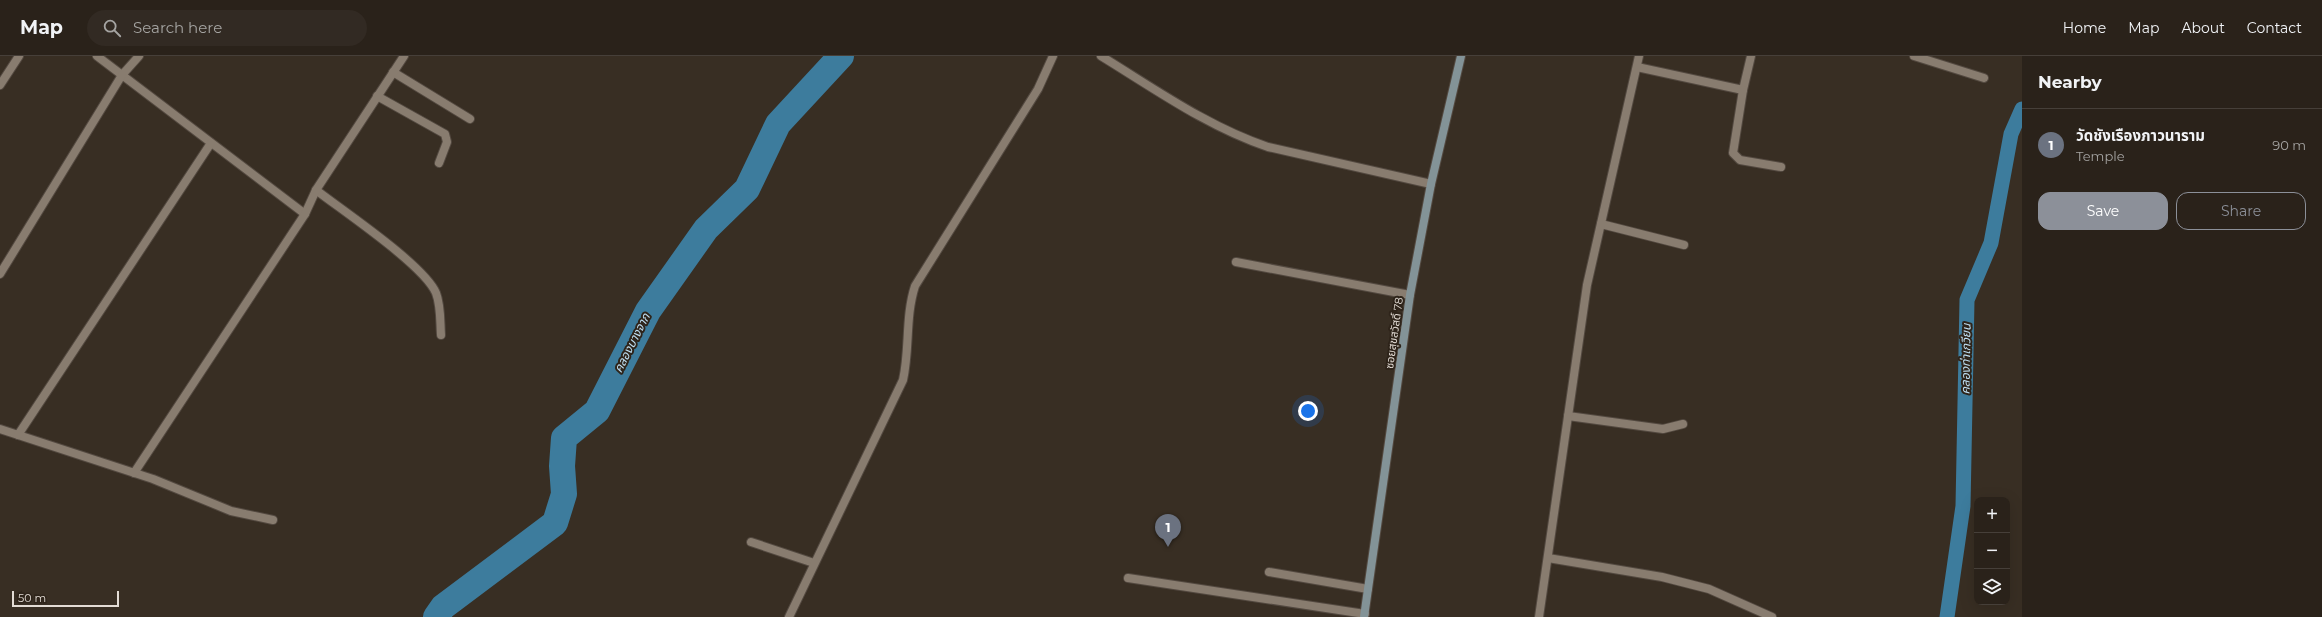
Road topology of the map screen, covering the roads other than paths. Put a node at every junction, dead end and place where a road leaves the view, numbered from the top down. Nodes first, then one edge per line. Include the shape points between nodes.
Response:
1 (19, 56) edge
2 (97, 56) edge
3 (139, 56) edge
4 (404, 56) edge
5 (1053, 56) edge
6 (1101, 56) edge
7 (1461, 56) edge
8 (1639, 56) edge
9 (1751, 56) edge
10 (1914, 56) edge
11 (1637, 67) junction
12 (394, 72) junction
13 (122, 75) junction
14 (1984, 78) dead end
15 (0, 86) edge
16 (1743, 90) junction
17 (378, 96) junction
18 (470, 119) dead end
19 (211, 143) junction
20 (439, 163) dead end
21 (1781, 166) dead end
22 (1431, 184) junction
23 (316, 190) junction
24 (305, 214) junction
25 (1601, 224) junction
26 (1684, 245) dead end
27 (1236, 262) dead end
28 (0, 274) edge
29 (1410, 295) junction
30 (441, 335) dead end
31 (1568, 416) junction
32 (1683, 424) dead end
33 (0, 429) edge
34 (18, 435) junction
35 (134, 473) junction
36 (272, 520) dead end
37 (751, 542) dead end
38 (1548, 558) junction
39 (814, 563) junction
40 (1269, 572) dead end
41 (1128, 578) dead end
42 (1368, 589) junction
43 (1365, 616) edge
44 (789, 617) edge
45 (1539, 617) edge
46 (1772, 617) edge

1 - 15 street
2 - 13 street
3 - 13 street
4 - 12 street
5 - 39 street via 1038,89 915,286 910,303 903,380
6 - 22 street via 1211,123 1246,139 1268,147
7 - 22 street, ซอยสุขสวัสดิ์ 78
8 - 11 street
9 - 16 street
10 - 14 street
11 - 16 street
11 - 25 street
12 - 17 street
12 - 18 street
13 - 19 street
13 - 28 street
16 - 21 street via 1733,153 1740,160
17 - 20 street via 445,134 447,142
17 - 23 street
19 - 24 street
19 - 34 street
22 - 29 street, ซอยสุขสวัสดิ์ 78
23 - 24 street
23 - 30 street via 427,279 440,308
24 - 35 street
25 - 26 street
25 - 31 street via 1587,286
27 - 29 street
29 - 42 street, ซอยสุขสวัสดิ์ 78
31 - 32 street via 1663,429
31 - 38 street
33 - 34 street
34 - 35 street
35 - 36 street via 232,511
37 - 39 street
38 - 45 street
38 - 46 street via 1662,577 1709,589
39 - 44 street
40 - 42 street
41 - 43 street
42 - 43 street, ซอยสุขสวัสดิ์ 78

